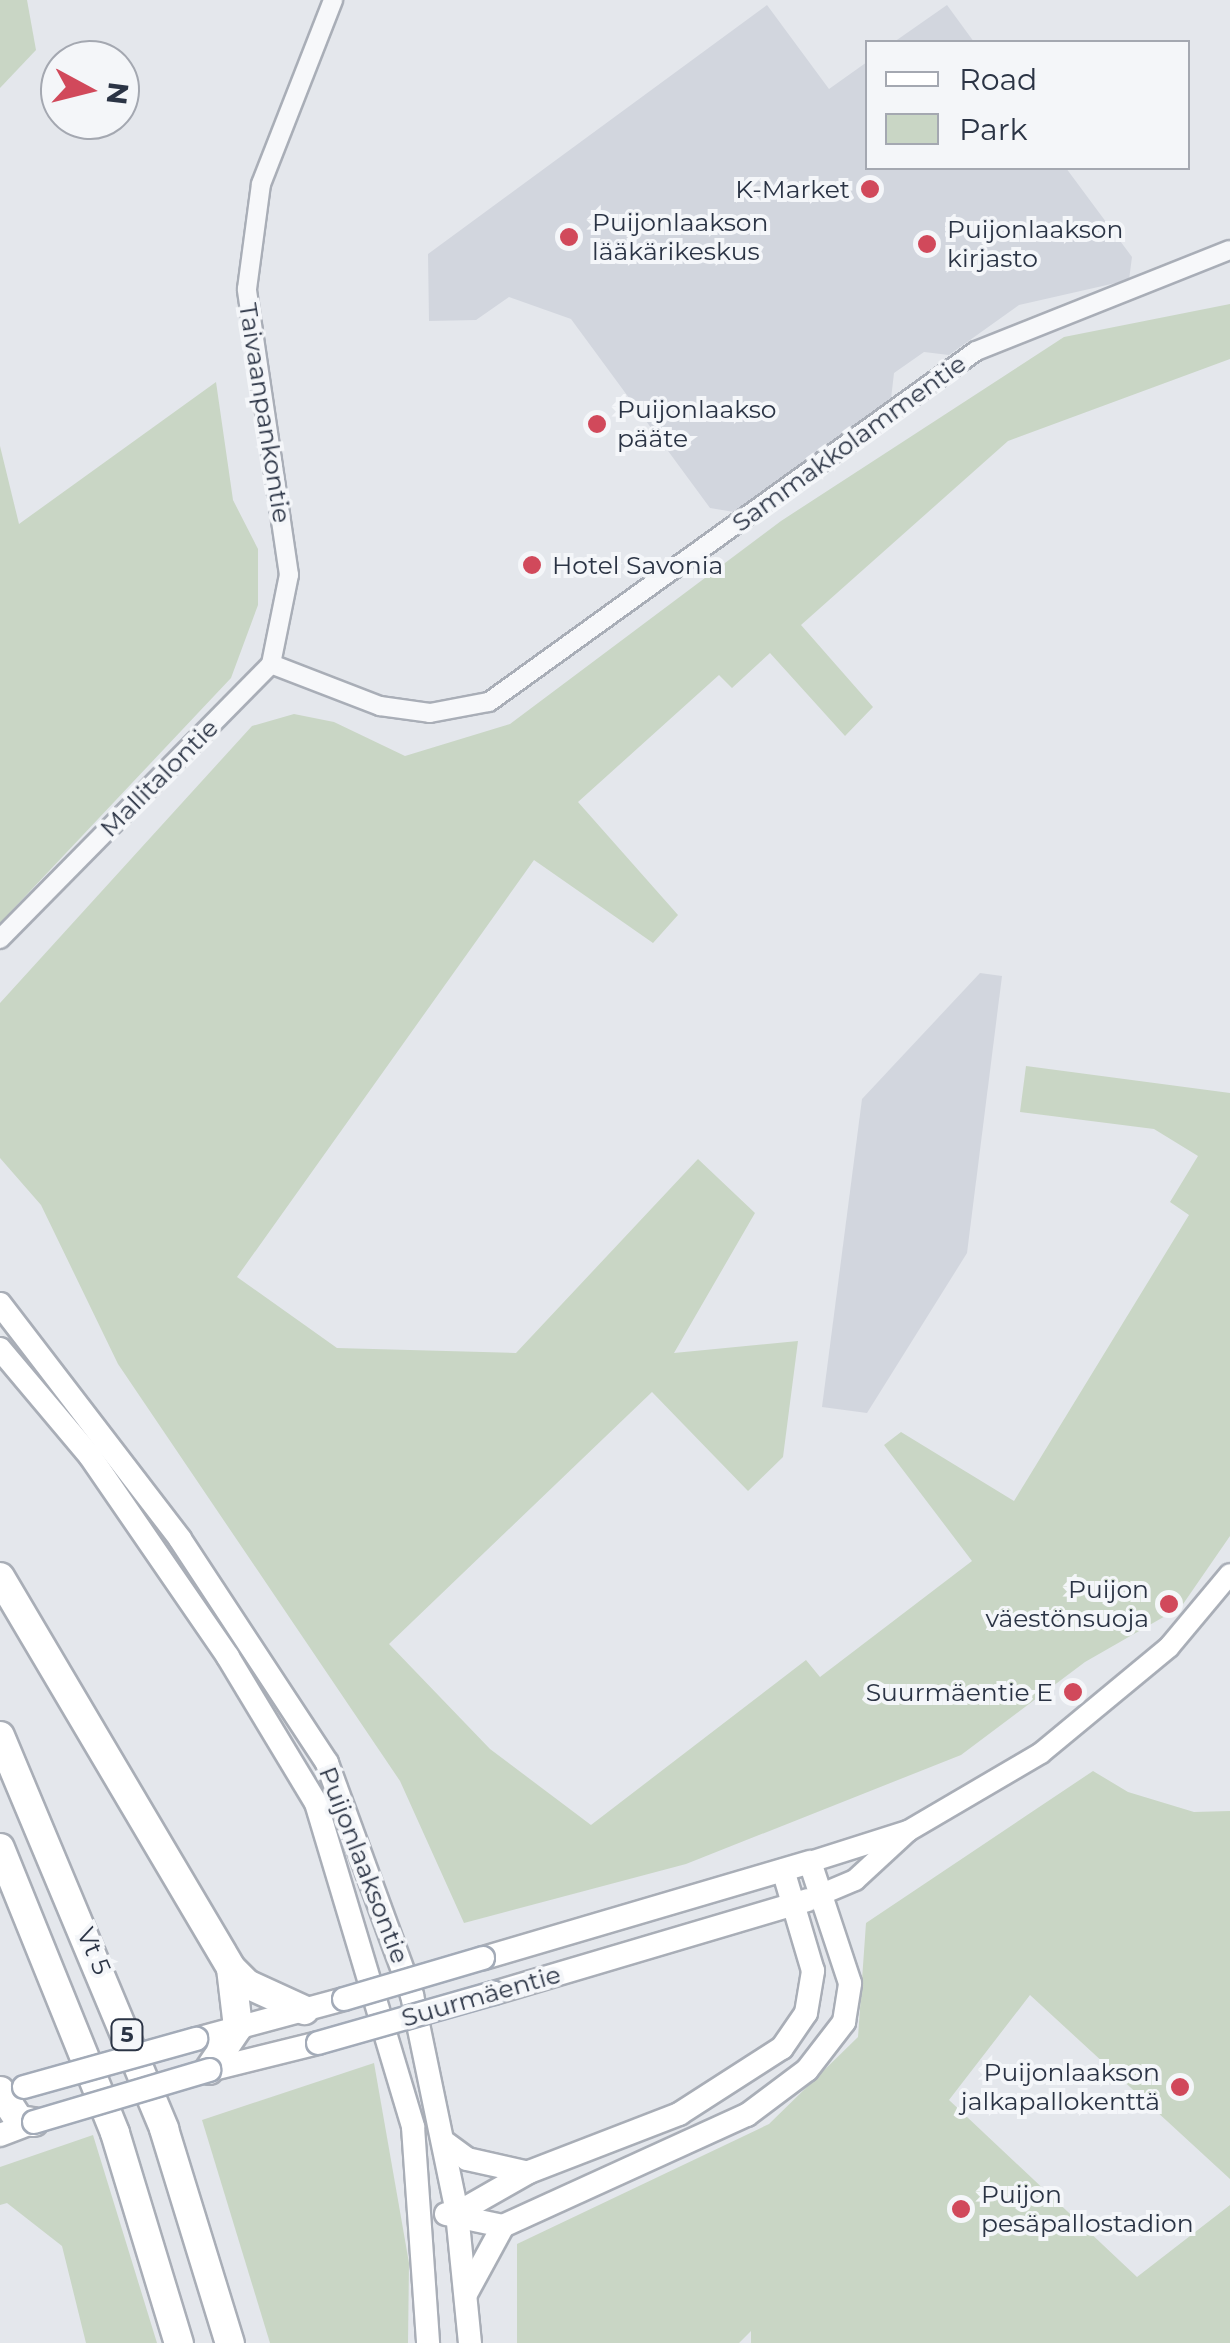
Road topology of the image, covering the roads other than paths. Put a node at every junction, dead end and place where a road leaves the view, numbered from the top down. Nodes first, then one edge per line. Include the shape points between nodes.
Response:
1 (333, 0) edge
2 (1230, 250) edge
3 (270, 664) junction
4 (0, 939) edge
5 (0, 1304) edge
6 (0, 1349) edge
7 (1230, 1574) edge
8 (0, 1577) edge
9 (0, 1736) edge
10 (908, 1830) junction
11 (0, 1848) edge
12 (810, 1862) junction
13 (783, 1870) junction
14 (822, 1894) junction
15 (792, 1905) junction
16 (231, 1968) junction
17 (304, 2010) junction
18 (238, 2027) junction
19 (209, 2070) junction
20 (6, 2093) edge
21 (34, 2122) junction
22 (0, 2135) edge
23 (444, 2142) junction
24 (529, 2172) junction
25 (441, 2216) junction
26 (503, 2226) junction
27 (468, 2292) junction
28 (179, 2343) edge
29 (230, 2343) edge
30 (428, 2343) edge
31 (470, 2343) edge

1 - 3 street, Taivaanpankontie via 261,184 247,289 283,529 286,600
2 - 3 street, Sammakkolammentie via 976,351 488,702 430,713 380,706
3 - 4 street, Mallitalontie
5 - 23 main road, Puijonlaaksontie via 180,1540 326,1762 412,1995
6 - 25 main road, Puijonlaaksontie via 90,1456 228,1657 316,1803
7 - 10 main road, Suurmäentie via 1170,1647 1082,1724
8 - 16 highway
9 - 29 highway, Vt 5 / 5 via 164,2129
10 - 12 main road, Suurmäentie
10 - 14 main road, Suurmäentie via 855,1880
11 - 28 highway, Vt 5 / 5 via 115,2134
12 - 13 main road, Suurmäentie
12 - 14 main road
13 - 15 main road
13 - 17 main road, Suurmäentie, bridge
14 - 15 main road, Suurmäentie
14 - 26 main road via 850,1983 844,2022 808,2070 747,2115
15 - 19 main road, Suurmäentie, bridge
15 - 24 main road via 812,1970 806,2013 782,2048 679,2114
16 - 17 highway via 247,1984
16 - 18 highway
17 - 18 main road, Suurmäentie
18 - 19 highway via 222,2060
18 - 20 main road, Suurmäentie, bridge
19 - 21 main road, Suurmäentie, bridge
20 - 21 highway via 20,2120
21 - 22 main road, Suurmäentie
23 - 24 main road via 467,2159
23 - 25 main road, Puijonlaaksontie
24 - 25 main road
25 - 26 main road
25 - 27 main road, Puijonlaaksontie
25 - 30 main road, Puijonlaaksontie
26 - 27 main road
27 - 31 main road, Puijonlaaksontie

